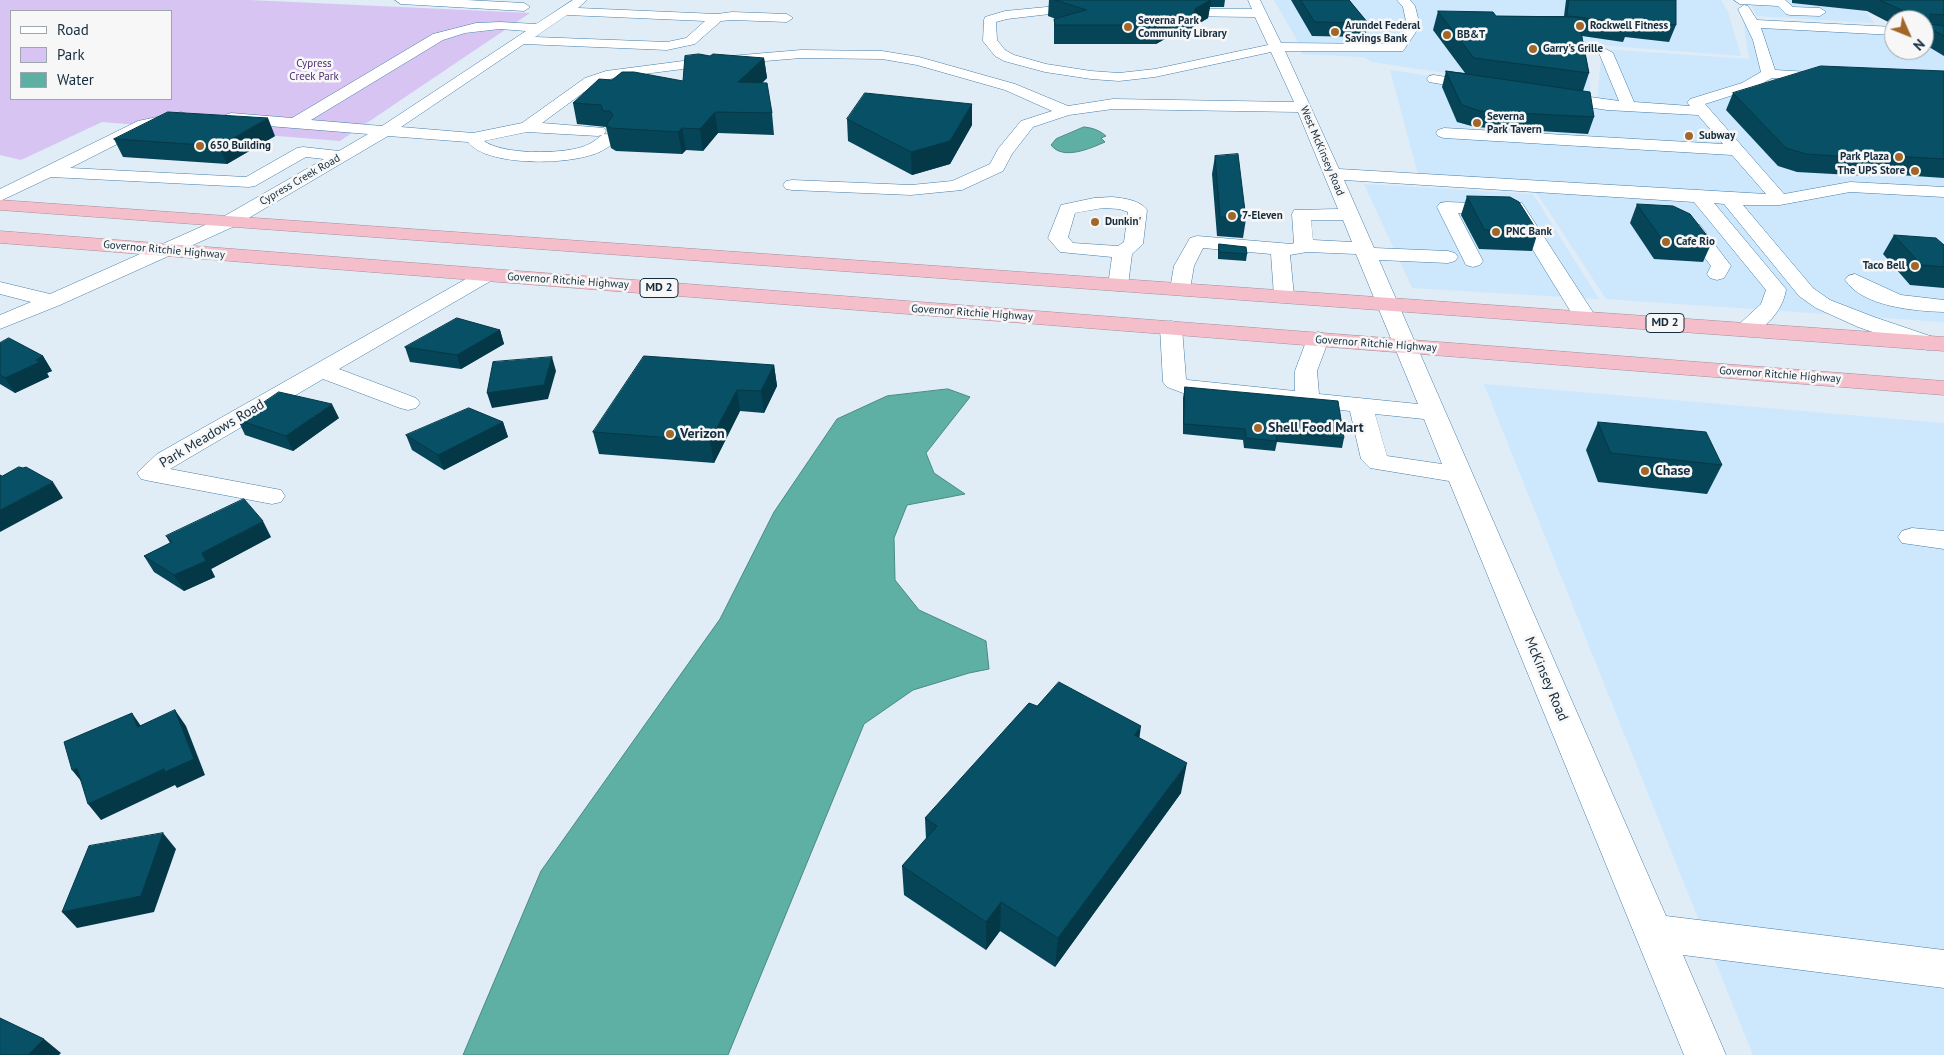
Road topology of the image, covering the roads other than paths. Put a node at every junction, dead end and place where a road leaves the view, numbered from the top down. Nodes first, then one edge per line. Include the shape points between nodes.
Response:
1 (401, 0) edge
2 (1403, 0) edge
3 (1739, 0) edge
4 (1781, 1) edge
5 (1097, 5) edge
6 (572, 7) edge
7 (1257, 7) edge
8 (1159, 12) edge
9 (1834, 13) dead end
10 (717, 18) junction
11 (1753, 24) junction
12 (539, 28) junction
13 (1884, 31) edge
14 (520, 40) junction
15 (1276, 47) junction
16 (1606, 53) dead end
17 (801, 54) junction
18 (1769, 74) junction
19 (1847, 78) edge
20 (1434, 80) dead end
21 (1501, 90) edge
22 (1540, 95) edge
23 (1628, 106) junction
24 (1304, 108) junction
25 (1703, 110) junction
26 (1066, 111) junction
27 (201, 116) edge
28 (220, 117) edge
29 (295, 123) junction
30 (527, 127) junction
31 (383, 132) junction
32 (1444, 133) dead end
33 (473, 138) junction
34 (1737, 150) junction
35 (341, 156) junction
36 (49, 172) junction
37 (1332, 174) junction
38 (792, 185) dead end
39 (1502, 185) junction
40 (1562, 189) junction
41 (1944, 192) edge
42 (0, 196) edge
43 (1700, 198) junction
44 (1729, 199) junction
45 (1780, 200) junction
46 (0, 205) edge
47 (1578, 206) dead end
48 (1517, 209) junction
49 (1349, 215) junction
50 (1674, 221) edge
51 (228, 222) junction
52 (0, 237) edge
53 (1304, 246) junction
54 (1280, 248) junction
55 (169, 250) junction
56 (1365, 251) junction
57 (1122, 252) dead end
58 (1448, 257) dead end
59 (1473, 262) dead end
60 (1717, 274) dead end
61 (487, 275) junction
62 (1855, 280) dead end
63 (1118, 285) junction
64 (0, 288) edge
65 (1180, 289) junction
66 (1284, 296) junction
67 (53, 301) junction
68 (1386, 303) junction
69 (1944, 306) edge
70 (1584, 318) junction
71 (0, 323) edge
72 (1171, 328) junction
73 (1745, 329) junction
74 (1318, 339) junction
75 (1936, 343) edge
76 (1404, 346) junction
77 (321, 370) junction
78 (1944, 388) edge
79 (1307, 399) junction
80 (408, 403) dead end
81 (1360, 404) junction
82 (1432, 413) junction
83 (1458, 474) junction
84 (272, 496) dead end
85 (1912, 537) dead end
86 (1944, 540) edge
87 (1655, 933) junction
88 (1944, 969) edge
89 (1705, 1055) edge

1 - 6 street
2 - 15 street via 1409,6 1414,26 1398,48
3 - 4 street
3 - 11 street
4 - 9 street via 1790,11
5 - 15 street via 1006,15 990,20 990,42 1009,58 1046,68 1119,77 1155,73
6 - 10 street
6 - 12 street, Cypress Creek Road
7 - 8 street
7 - 15 street, West McKinsey Road
10 - 14 street via 690,41 667,46
10 - 17 street via 732,16 789,25
11 - 13 street
11 - 18 street
12 - 14 street, Cypress Creek Road
12 - 29 street via 488,24 438,37
14 - 31 street, Cypress Creek Road
15 - 24 street, West McKinsey Road
16 - 23 street
17 - 26 street via 882,55 919,61 1010,87
17 - 30 street via 611,74 590,81
18 - 19 street
18 - 25 street via 1747,86 1695,102
20 - 21 street
22 - 23 street
23 - 25 street
24 - 26 street via 1113,104
24 - 37 street, West McKinsey Road
25 - 34 street
26 - 38 street via 1027,124 997,167 956,186 911,190
27 - 36 street via 144,124
28 - 29 street
29 - 31 street
30 - 33 street
30 - 33 street via 603,134 605,143 582,152 540,156 497,153 484,148
31 - 33 street
31 - 35 street, Cypress Creek Road
32 - 34 street
34 - 45 street
35 - 36 street via 303,152 249,182
35 - 51 street, Cypress Creek Road
36 - 42 street
37 - 39 street
37 - 49 street, West McKinsey Road
39 - 40 street
39 - 48 street
40 - 43 street
40 - 47 street
41 - 45 street via 1850,187
43 - 44 street
43 - 73 street via 1776,289 1776,300 1766,313
44 - 45 street
44 - 75 street via 1806,292 1866,322
46 - 51 highway, MD 2
48 - 59 street via 1446,207
48 - 70 street
49 - 53 street via 1301,214
49 - 56 street, West McKinsey Road
50 - 60 street via 1692,229 1721,266
51 - 55 street, Cypress Creek Road
51 - 63 highway, MD 2
52 - 55 highway, Governor Ritchie Highway / MD 2
53 - 54 street via 1295,250
53 - 56 street
54 - 65 street via 1197,242 1184,266
54 - 66 street
55 - 61 highway, Governor Ritchie Highway / MD 2
55 - 67 street, Cypress Creek Road
56 - 58 street
56 - 68 street, West McKinsey Road
57 - 63 street
61 - 72 highway, Governor Ritchie Highway / MD 2
61 - 77 street, Park Meadows Road
62 - 69 street via 1886,299
63 - 65 highway, MD 2
64 - 67 street
65 - 66 highway, MD 2
66 - 68 highway, MD 2
67 - 71 street, Cypress Creek Road
68 - 70 highway, MD 2
68 - 76 street, McKinsey Road
70 - 73 highway, MD 2
72 - 74 highway, Governor Ritchie Highway / MD 2
72 - 79 street via 1175,382 1184,386
73 - 75 highway, MD 2
74 - 76 highway, Governor Ritchie Highway / MD 2
74 - 79 street via 1306,371
76 - 78 highway, Governor Ritchie Highway / MD 2
76 - 82 street, McKinsey Road
77 - 80 street
77 - 84 street, Park Meadows Road via 166,459 150,472
79 - 81 street
81 - 82 street
81 - 83 street via 1374,459 1379,463
82 - 83 street, McKinsey Road
83 - 87 street, McKinsey Road
85 - 86 street
87 - 88 street
87 - 89 street, McKinsey Road

